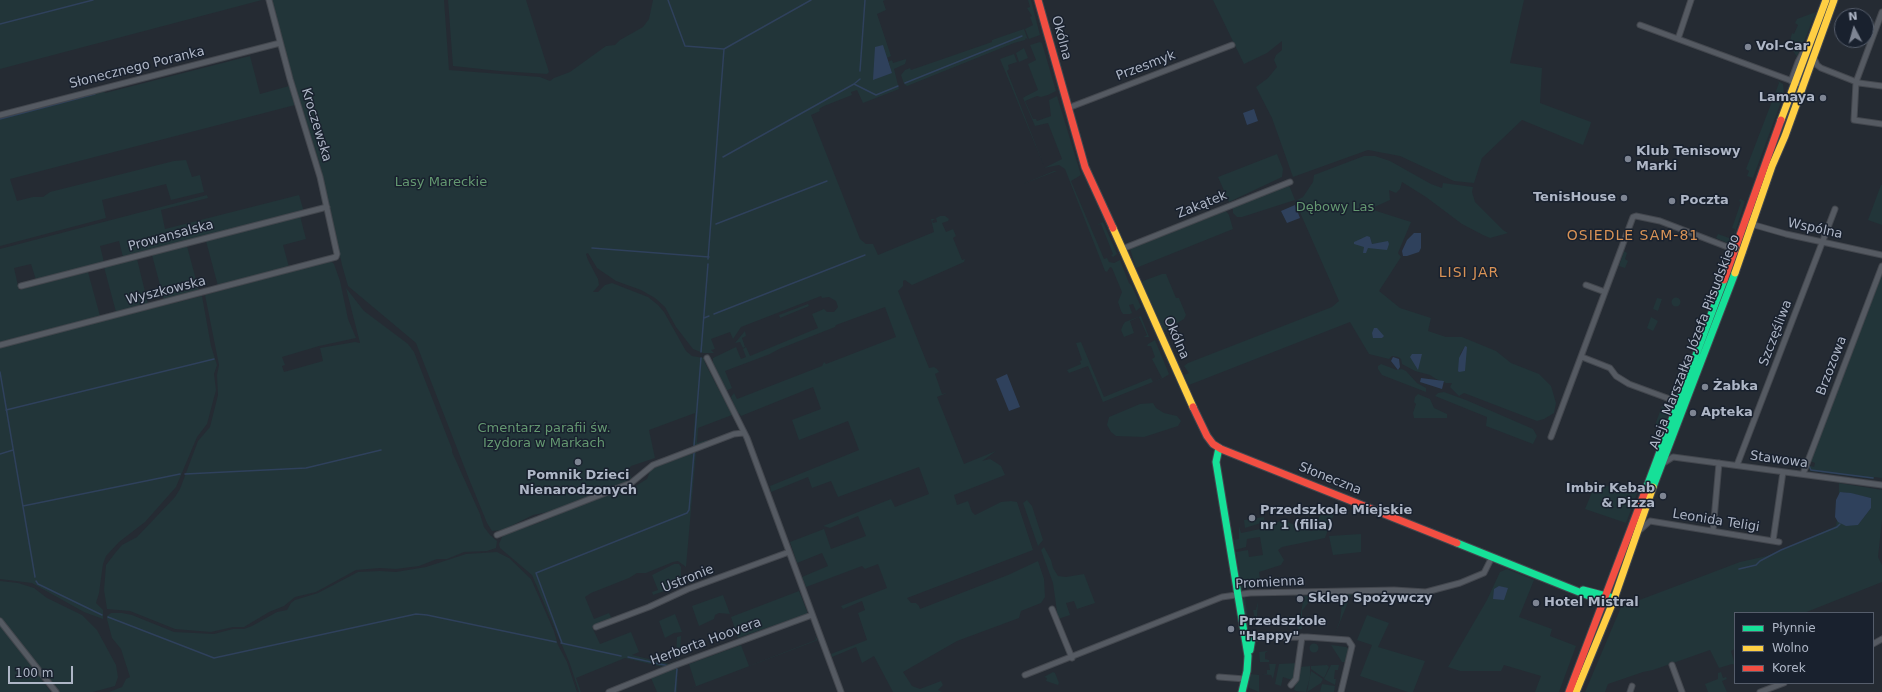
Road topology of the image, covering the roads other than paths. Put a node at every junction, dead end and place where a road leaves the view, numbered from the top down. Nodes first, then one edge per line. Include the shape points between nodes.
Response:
1 (269, 0) edge
2 (1038, 0) edge
3 (1691, 0) edge
4 (1826, 0) edge
5 (1834, 0) edge
6 (1882, 12) edge
7 (1640, 25) dead end
8 (1678, 39) junction
9 (280, 43) junction
10 (1232, 44) dead end
11 (1814, 56) junction
12 (1820, 68) junction
13 (1807, 73) junction
14 (1793, 82) junction
15 (1856, 82) junction
16 (1803, 85) junction
17 (1882, 86) edge
18 (1068, 108) junction
19 (0, 115) edge
20 (1882, 124) edge
21 (1290, 182) dead end
22 (327, 207) junction
23 (1835, 209) dead end
24 (1744, 222) junction
25 (1752, 225) junction
26 (1822, 243) junction
27 (1122, 249) junction
28 (1735, 250) junction
29 (1743, 253) junction
30 (1882, 254) edge
31 (336, 257) joint
32 (1882, 266) edge
33 (1586, 285) dead end
34 (21, 286) dead end
35 (1605, 292) junction
36 (0, 345) edge
37 (1582, 357) junction
38 (707, 358) dead end
39 (1678, 402) junction
40 (744, 434) junction
41 (1551, 437) dead end
42 (1668, 446) junction
43 (1219, 448) junction
44 (1673, 456) junction
45 (1719, 463) junction
46 (1662, 464) junction
47 (1737, 465) junction
48 (1783, 472) junction
49 (1803, 474) junction
50 (1882, 485) edge
51 (1647, 510) junction
52 (1650, 521) junction
53 (1640, 530) junction
54 (1713, 531) junction
55 (497, 535) dead end
56 (789, 552) junction
57 (1492, 557) junction
58 (1238, 594) junction
59 (1604, 598) junction
60 (1613, 602) junction
61 (1052, 609) dead end
62 (812, 615) junction
63 (0, 622) edge
64 (596, 627) dead end
65 (1302, 637) junction
66 (1252, 638) junction
67 (1244, 639) junction
68 (1072, 658) junction
69 (1248, 658) junction
70 (1672, 665) dead end
71 (1025, 675) dead end
72 (1219, 677) dead end
73 (1245, 679) junction
74 (1781, 684) edge
75 (1291, 685) dead end
76 (56, 692) edge
77 (609, 692) edge
78 (841, 692) edge
79 (1242, 692) edge
80 (1341, 692) edge
81 (1569, 692) edge
82 (1576, 692) edge
83 (1682, 692) edge
84 (1760, 692) edge

1 - 9 street, Kroczewska
2 - 18 main road, Okólna
3 - 8 street
4 - 14 main road, Aleja Marszałka Józefa Piłsudskiego
5 - 11 main road, Aleja Marszałka Józefa Piłsudskiego
6 - 15 street
7 - 8 street
8 - 14 street
9 - 19 street, Słonecznego Poranka
9 - 22 street, Kroczewska
10 - 18 street, Przesmyk
11 - 12 street
11 - 13 main road, Aleja Marszałka Józefa Piłsudskiego
12 - 13 street
12 - 15 street
13 - 16 main road, Aleja Marszałka Józefa Piłsudskiego
14 - 16 street
14 - 24 main road, Aleja Marszałka Józefa Piłsudskiego
15 - 17 street
15 - 20 street via 1854,120
16 - 25 main road, Aleja Marszałka Józefa Piłsudskiego
18 - 27 main road, Okólna via 1085,167
21 - 27 street, Zakątek
22 - 31 street, Kroczewska
22 - 34 street, Prowansalska
23 - 26 street, Szczęśliwa
24 - 25 street, Wspólna
24 - 28 main road, Aleja Marszałka Józefa Piłsudskiego
25 - 26 street, Wspólna
25 - 29 main road, Aleja Marszałka Józefa Piłsudskiego
26 - 30 street, Wspólna
26 - 47 street, Szczęśliwa
27 - 43 main road, Okólna via 1206,434
28 - 29 street
28 - 35 street via 1660,221 1636,216 1632,218
28 - 39 main road, Aleja Marszałka Józefa Piłsudskiego
29 - 42 main road, Aleja Marszałka Józefa Piłsudskiego
31 - 36 street, Wyszkowska
32 - 49 street, Brzozowa
33 - 35 street
35 - 37 street
37 - 39 street via 1610,368 1616,376 1629,384
37 - 41 street
38 - 40 street
39 - 59 main road, Aleja Marszałka Józefa Piłsudskiego
40 - 55 street via 734,434 653,464 631,483
40 - 56 street
42 - 44 street
42 - 46 main road, Aleja Marszałka Józefa Piłsudskiego
43 - 57 main road, Słoneczna
43 - 58 main road via 1216,462
44 - 45 street, Stawowa
44 - 46 street
45 - 47 street, Stawowa
45 - 54 street
46 - 51 main road, Aleja Marszałka Józefa Piłsudskiego
47 - 48 street, Stawowa
48 - 49 street, Stawowa
48 - 54 street, Leonida Teligi via 1776,542
49 - 50 street, Stawowa
51 - 52 street
51 - 53 main road, Aleja Marszałka Józefa Piłsudskiego
52 - 53 street
52 - 54 street, Leonida Teligi
53 - 60 main road, Aleja Marszałka Józefa Piłsudskiego
56 - 62 street
56 - 64 street, Ustronie via 688,589
57 - 58 street, Promienna via 1484,573 1460,583 1426,592 1394,590
57 - 59 main road, Słoneczna via 1565,586
58 - 67 main road
58 - 68 street, Promienna via 1222,597
59 - 60 main road, Słoneczna
59 - 81 main road, Aleja Marszałka Józefa Piłsudskiego
60 - 82 main road, Aleja Marszałka Józefa Piłsudskiego
61 - 68 street
62 - 77 street, Herberta Hoovera
62 - 78 street
63 - 76 street
65 - 66 street
65 - 75 street via 1296,678
65 - 80 street via 1334,638 1350,642 1352,646
66 - 67 street
66 - 69 main road
67 - 69 main road
68 - 71 street, Promienna
69 - 73 main road
70 - 83 street
72 - 73 street
73 - 79 main road
74 - 84 street

